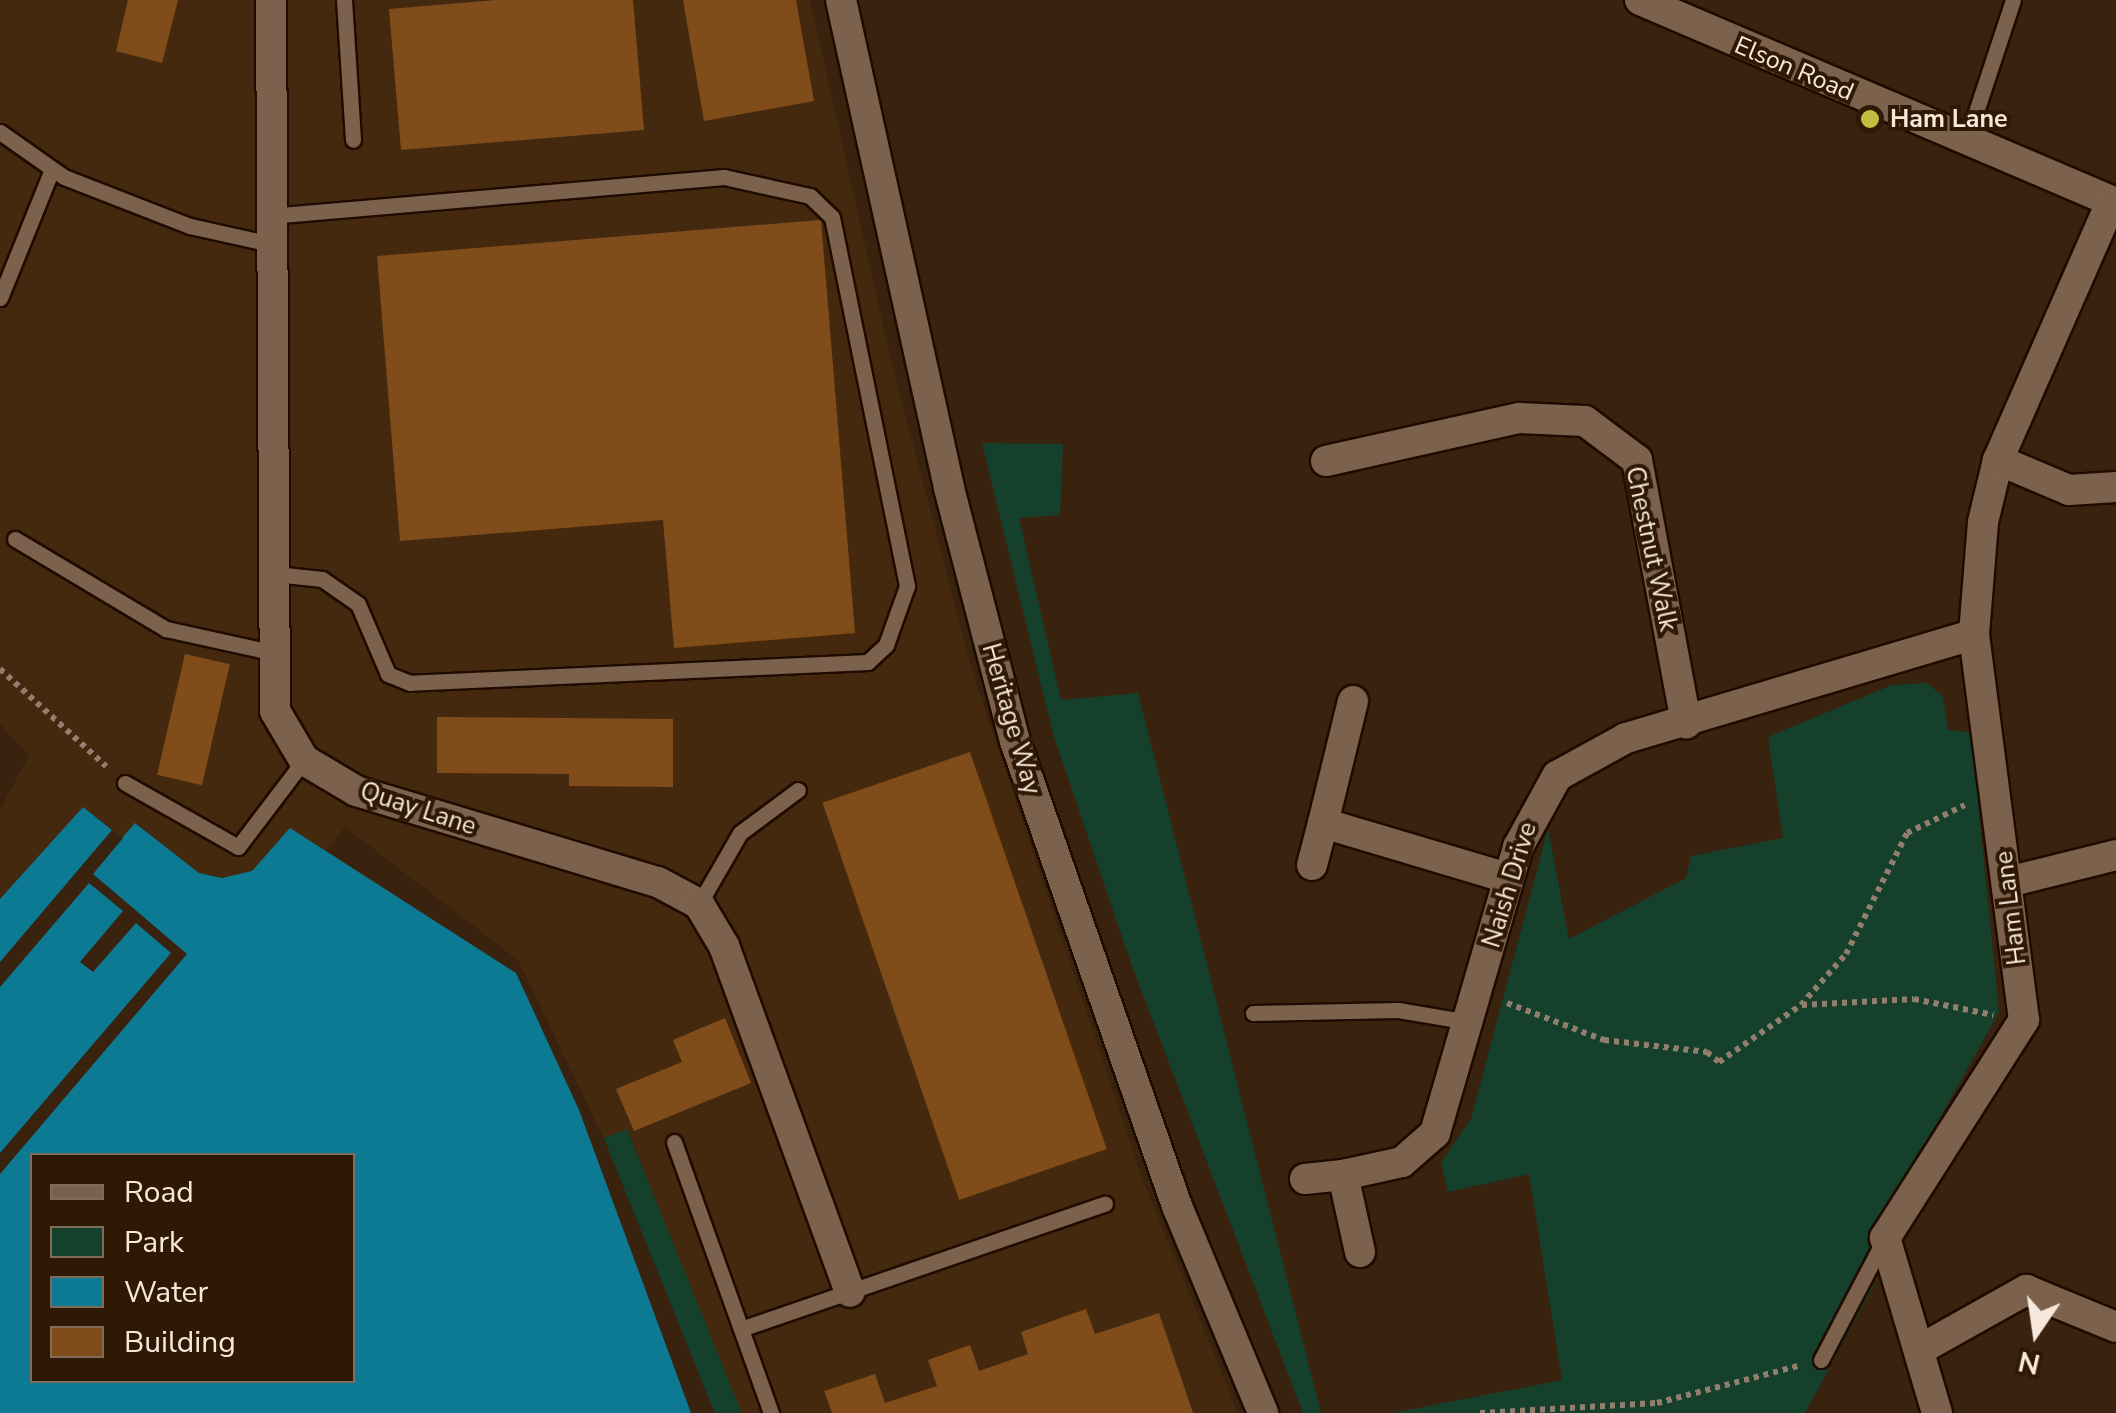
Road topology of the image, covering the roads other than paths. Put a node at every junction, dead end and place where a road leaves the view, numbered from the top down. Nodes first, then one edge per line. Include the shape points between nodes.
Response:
1 (271, 0) edge
2 (344, 0) edge
3 (841, 0) edge
4 (1640, 0) edge
5 (2013, 0) edge
6 (0, 132) edge
7 (1967, 139) junction
8 (352, 140) dead end
9 (52, 169) junction
10 (2114, 202) edge
11 (270, 230) junction
12 (0, 298) edge
13 (1998, 460) junction
14 (1326, 461) dead end
15 (2116, 487) edge
16 (15, 539) dead end
17 (275, 574) junction
18 (1974, 634) junction
19 (275, 652) junction
20 (1353, 701) dead end
21 (1686, 722) junction
22 (304, 760) junction
23 (125, 783) road end
24 (798, 790) dead end
25 (1323, 823) junction
26 (2116, 855) edge
27 (1312, 865) dead end
28 (1508, 878) junction
29 (2008, 882) junction
30 (699, 904) junction
31 (1474, 1008) junction
32 (1254, 1013) dead end
33 (674, 1142) dead end
34 (1344, 1174) junction
35 (1305, 1180) dead end
36 (1104, 1204) dead end
37 (1885, 1238) junction
38 (1360, 1252) dead end
39 (850, 1292) junction
40 (2116, 1327) edge
41 (741, 1329) junction
42 (1919, 1350) junction
43 (1821, 1360) road end
44 (771, 1413) edge
45 (1264, 1413) edge
46 (1937, 1413) edge

1 - 11 street, Quay Lane
2 - 8 lane
3 - 45 street, Heritage Way via 949,488 1014,741 1177,1206
4 - 7 street, Elson Road
5 - 7 lane
6 - 9 lane
7 - 10 street, Elson Road
9 - 11 lane via 190,226
9 - 12 lane
10 - 13 street, Ham Lane
11 - 17 street, Quay Lane
11 - 17 lane via 724,177 810,196 832,218 907,586 886,645 868,662 410,683 388,674 358,604 322,579
13 - 15 street via 2070,490
13 - 18 street, Ham Lane via 1983,522
14 - 21 street, Chestnut Walk via 1519,418 1584,421 1637,460
16 - 19 lane via 166,628 202,643
17 - 19 street, Quay Lane
18 - 21 street, Naish Drive
18 - 29 street, Ham Lane
19 - 22 street, Quay Lane via 275,711
20 - 25 street
21 - 28 street, Naish Drive via 1602,747 1558,776 1536,806
22 - 23 lane via 238,847
22 - 30 street, Quay Lane via 356,791 658,882
24 - 30 lane via 740,832
25 - 27 street
25 - 28 street
26 - 29 street
28 - 31 street, Naish Drive
29 - 37 street, Ham Lane via 2024,1020
30 - 39 street via 724,946
31 - 32 lane
31 - 34 street, Naish Drive via 1449,1103 1424,1148 1402,1162
33 - 41 lane
34 - 35 street, Naish Drive
34 - 38 street
36 - 39 lane
37 - 42 street
37 - 43 lane
39 - 41 lane
40 - 42 street via 2026,1290
41 - 44 lane
42 - 46 street

